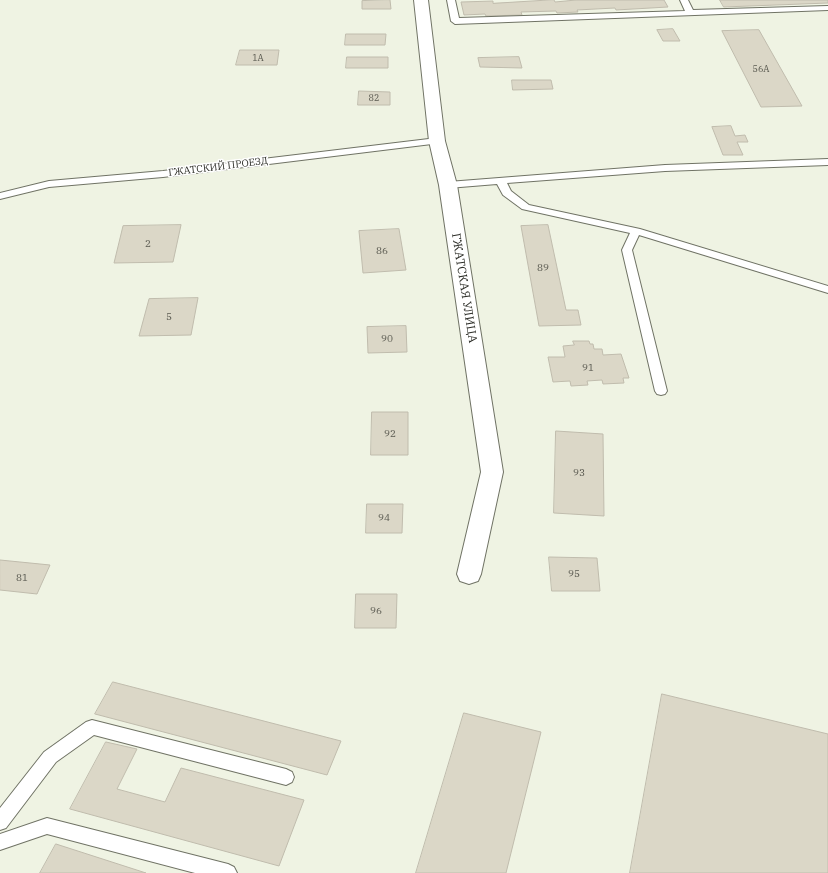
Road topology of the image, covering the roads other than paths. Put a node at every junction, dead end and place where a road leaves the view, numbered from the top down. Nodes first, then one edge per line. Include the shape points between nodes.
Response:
1 (421, 0) edge
2 (451, 0) edge
3 (684, 0) edge
4 (828, 8) edge
5 (690, 12) junction
6 (437, 141) junction
7 (828, 162) edge
8 (501, 180) junction
9 (448, 185) junction
10 (0, 196) edge
11 (636, 231) junction
12 (828, 290) edge
13 (661, 392) dead end
14 (469, 574) dead end
15 (286, 777) dead end
16 (0, 822) edge
17 (0, 842) edge
18 (228, 873) edge

1 - 6 street, ГЖАТСКАЯ УЛИЦА
2 - 5 lane via 455,21
3 - 5 lane
4 - 5 lane
6 - 9 street, ГЖАТСКАЯ УЛИЦА
6 - 10 lane, ГЖАТСКИЙ ПРОЕЗД via 163,174 49,184
7 - 8 lane via 665,168
8 - 9 lane
8 - 11 lane via 506,192 526,206
9 - 14 street, ГЖАТСКАЯ УЛИЦА via 492,472
11 - 12 lane
11 - 13 lane via 627,250
15 - 16 lane via 92,727 50,757
17 - 18 lane via 47,826

